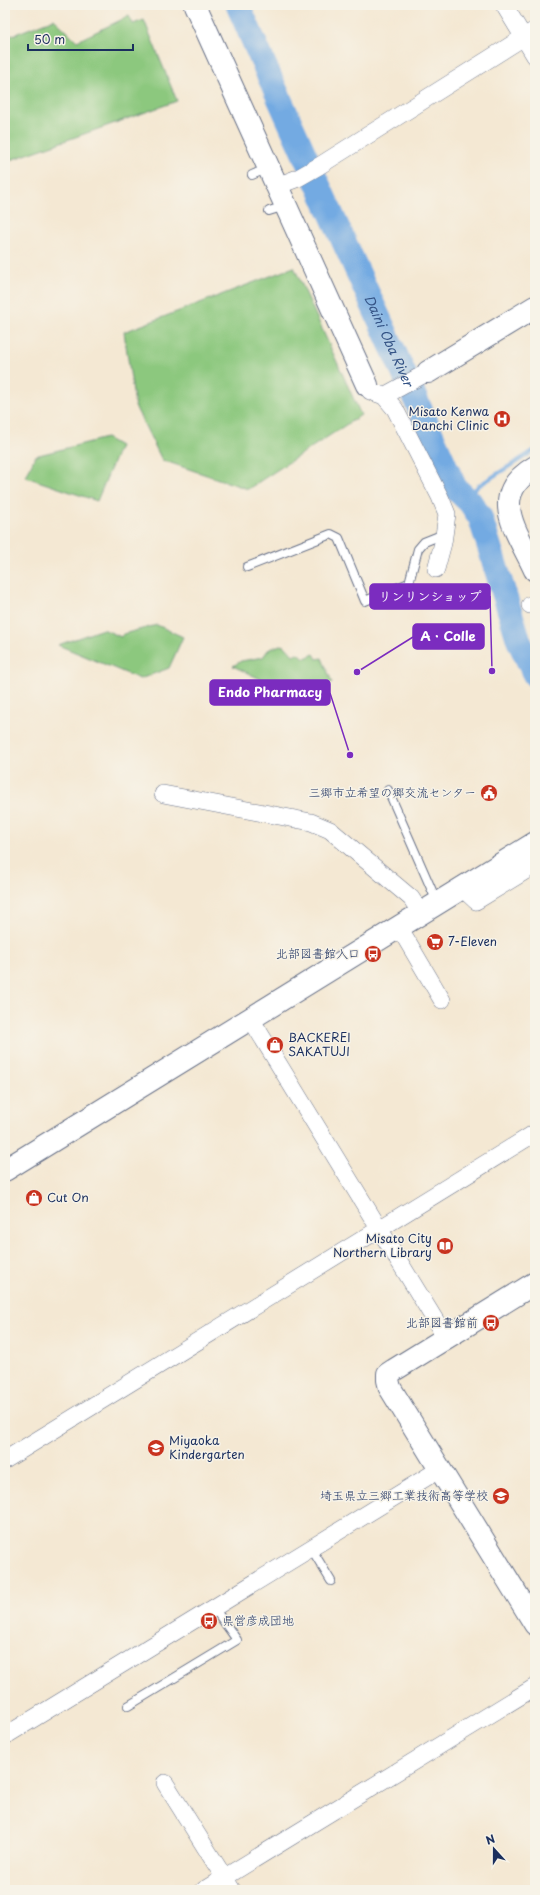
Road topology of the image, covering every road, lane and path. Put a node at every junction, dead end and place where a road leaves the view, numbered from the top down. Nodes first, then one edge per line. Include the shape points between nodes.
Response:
1 (195, 5) edge
2 (504, 5) edge
3 (529, 34) edge
4 (535, 56) edge
5 (266, 176) junction
6 (535, 307) edge
7 (423, 376) joint
8 (382, 391) junction
9 (535, 467) edge
10 (445, 534) junction
11 (531, 562) edge
12 (247, 567) dead end
13 (436, 569) dead end
14 (388, 790) dead end
15 (163, 794) dead end
16 (535, 843) edge
17 (535, 865) edge
18 (462, 888) junction
19 (429, 908) junction
20 (399, 927) junction
21 (442, 1000) dead end
22 (251, 1019) junction
23 (535, 1133) edge
24 (5, 1170) edge
25 (379, 1229) junction
26 (535, 1283) edge
27 (446, 1338) junction
28 (5, 1460) edge
29 (440, 1469) junction
30 (311, 1548) junction
31 (331, 1581) dead end
32 (214, 1608) junction
33 (535, 1624) edge
34 (535, 1687) edge
35 (128, 1706) dead end
36 (5, 1736) edge
37 (165, 1783) dead end
38 (228, 1884) edge
39 (204, 1890) edge

1 - 5 street
2 - 3 street
3 - 4 street
3 - 5 street via 298,178
5 - 8 street via 277,208
6 - 7 street
7 - 8 street
8 - 10 street via 402,420 440,497 447,514
9 - 11 street via 514,484 509,498 511,520
10 - 12 lane via 424,542 418,549 409,583 365,601 339,538 331,534
10 - 13 street
14 - 19 lane
15 - 19 street via 311,822 337,836 411,898
16 - 18 street
17 - 18 street via 476,901
18 - 19 street
19 - 20 street
20 - 21 street
20 - 22 street
22 - 24 street
22 - 25 street
23 - 25 street
25 - 27 street
25 - 28 street
26 - 27 street
27 - 29 street via 388,1374 390,1388
29 - 30 street
29 - 33 street
30 - 31 lane
30 - 32 street
32 - 35 lane via 236,1640
32 - 36 street
34 - 38 street
37 - 38 street
38 - 39 street

